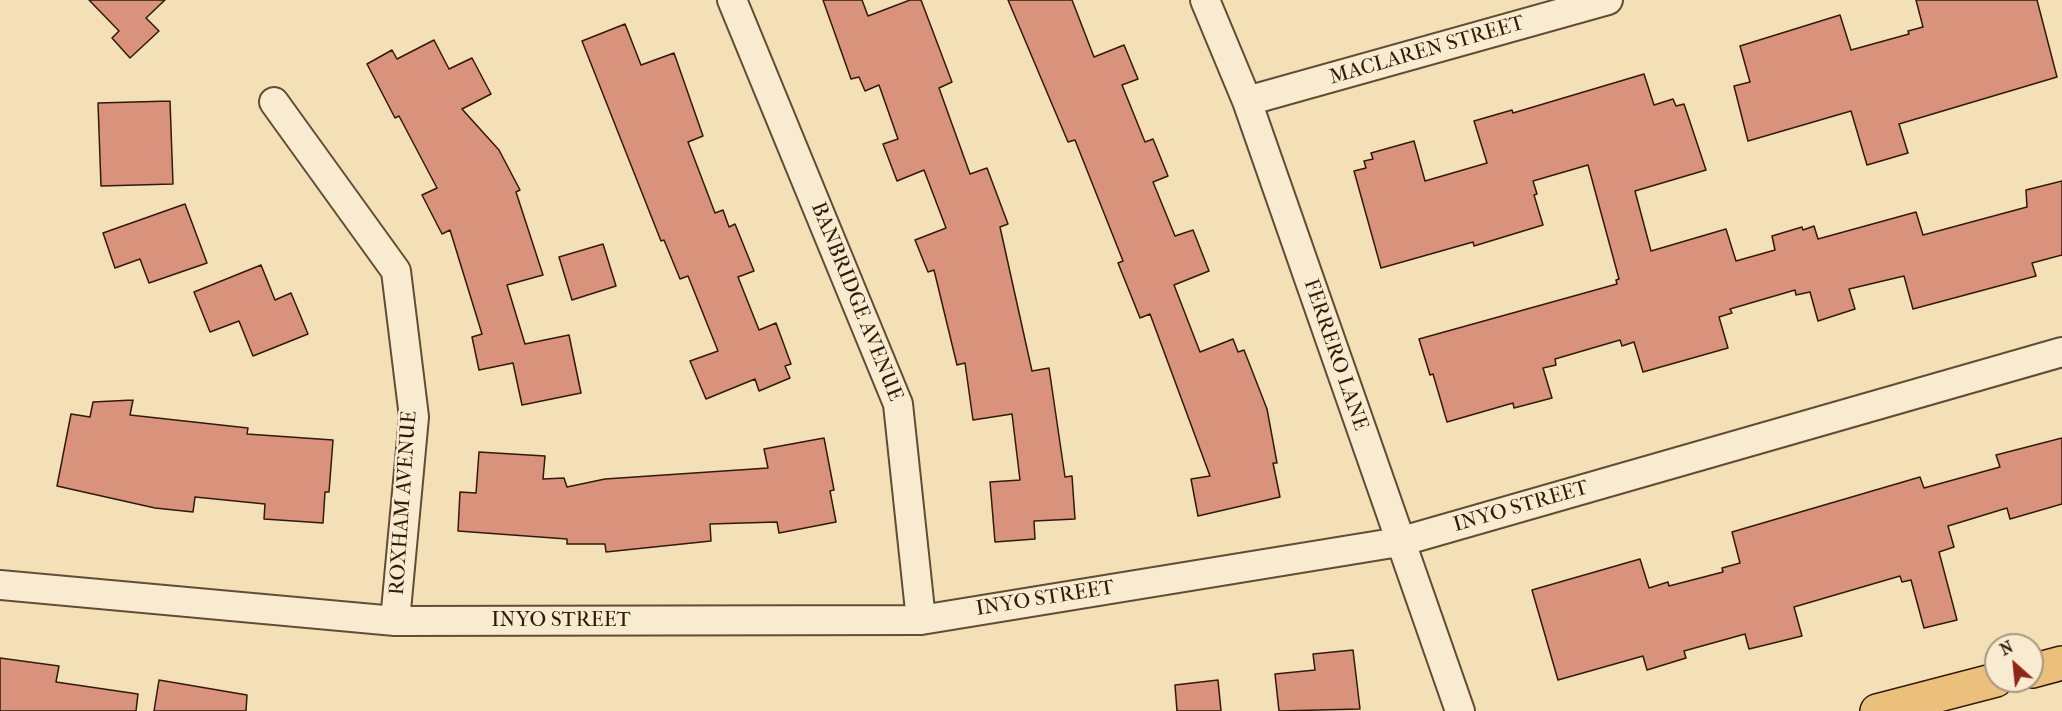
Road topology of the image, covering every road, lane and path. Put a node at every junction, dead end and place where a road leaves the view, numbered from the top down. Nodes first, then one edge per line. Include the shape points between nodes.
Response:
1 (732, 0) edge
2 (1205, 0) edge
3 (1608, 0) edge
4 (1247, 101) junction
5 (274, 102) dead end
6 (2062, 352) edge
7 (1399, 542) junction
8 (0, 585) edge
9 (921, 620) junction
10 (395, 621) junction
11 (2062, 663) edge
12 (2044, 668) edge
13 (1984, 683) edge
14 (1460, 711) edge
15 (1877, 711) edge

1 - 9 street, BANBRIDGE AVENUE via 898,404
2 - 4 street, FERRERO LANE
3 - 4 street, MACLAREN STREET
4 - 7 street, FERRERO LANE
5 - 10 street, ROXHAM AVENUE via 396,271 414,417
6 - 7 street, INYO STREET
7 - 9 street, INYO STREET
7 - 14 street, FERRERO LANE
8 - 10 street, INYO STREET
9 - 10 street, INYO STREET
11 - 12 main road
13 - 15 main road

